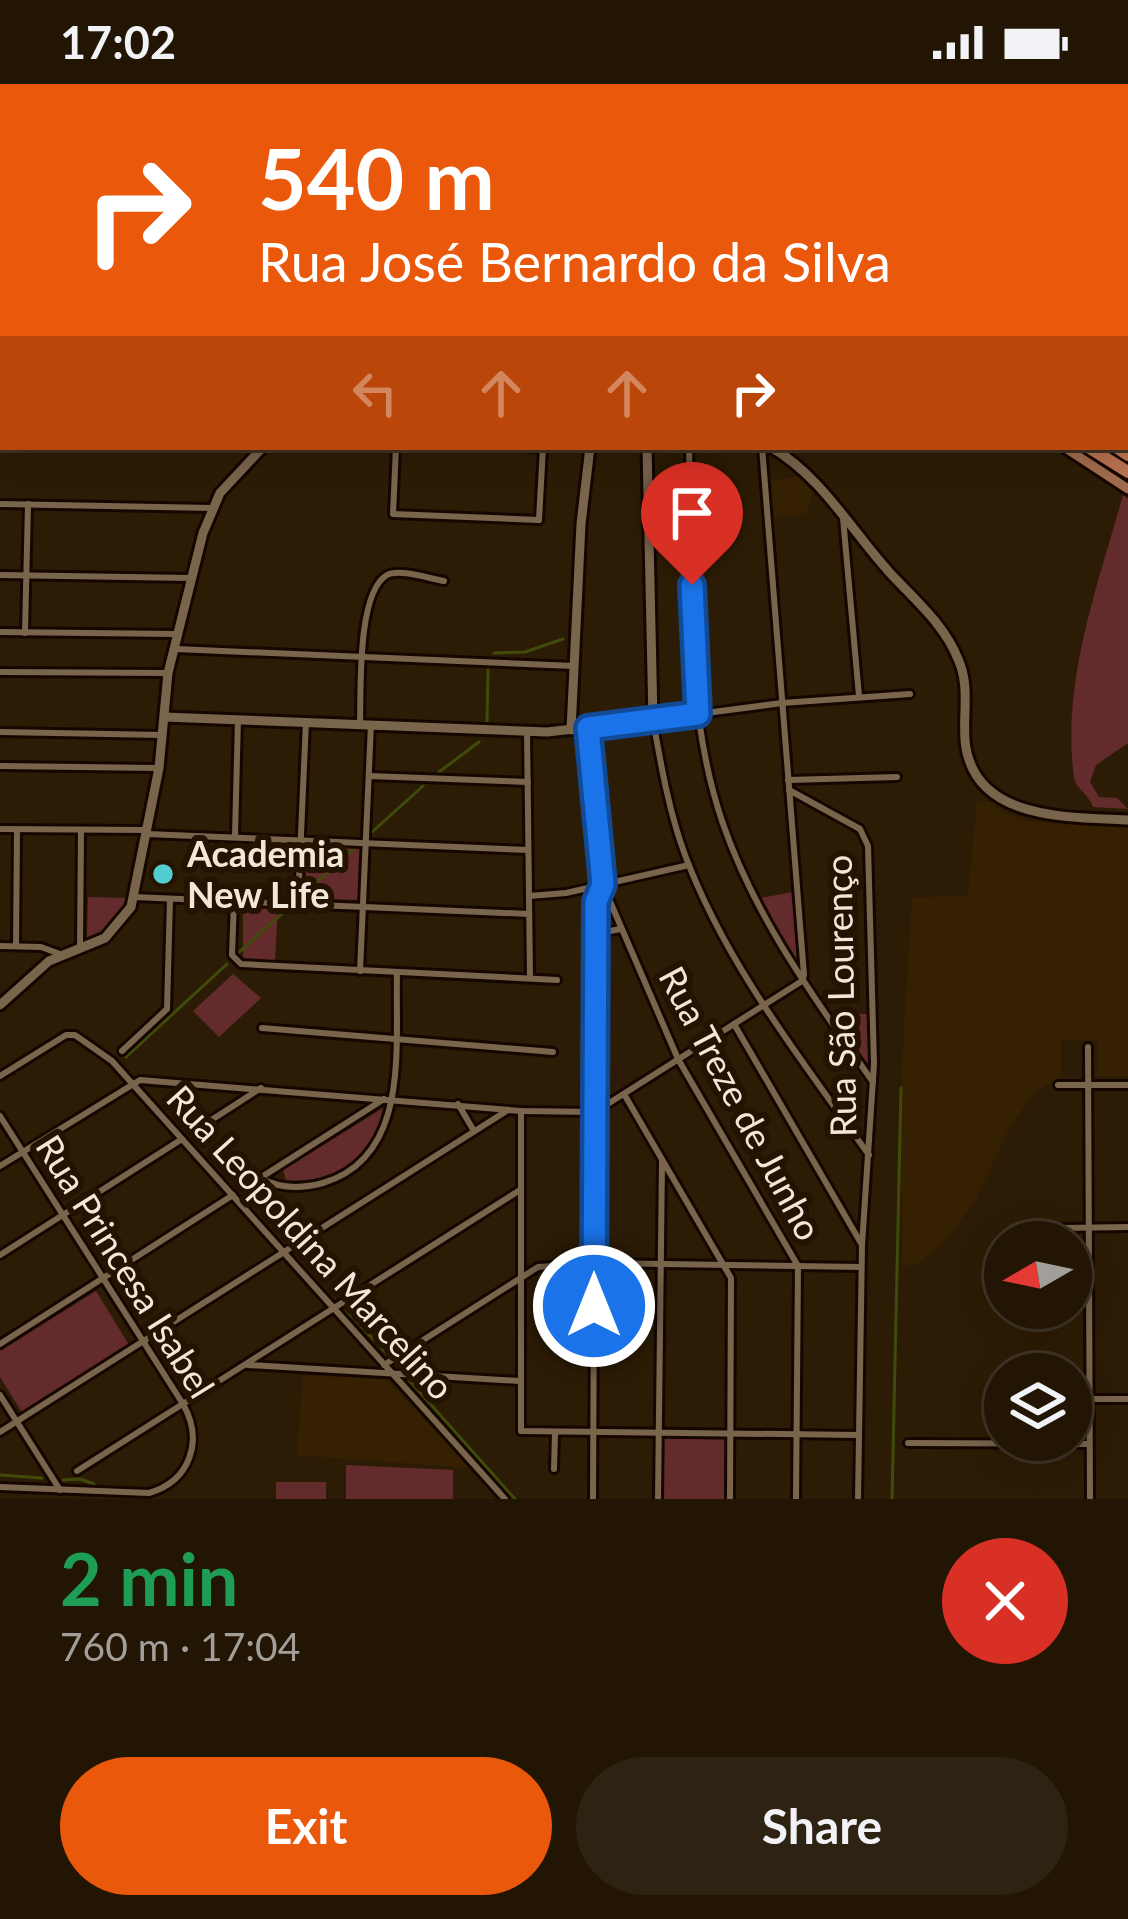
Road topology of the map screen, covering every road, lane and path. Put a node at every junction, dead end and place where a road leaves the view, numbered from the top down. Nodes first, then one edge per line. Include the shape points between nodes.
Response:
1 (260, 450) edge
2 (396, 450) edge
3 (543, 450) edge
4 (590, 450) edge
5 (647, 450) edge
6 (689, 450) edge
7 (762, 450) edge
8 (775, 450) edge
9 (1069, 450) edge
10 (1093, 450) edge
11 (1128, 472) edge
12 (1128, 488) edge
13 (0, 504) edge
14 (28, 504) junction
15 (212, 508) junction
16 (843, 514) junction
17 (0, 575) edge
18 (26, 576) junction
19 (190, 578) junction
20 (444, 581) dead end
21 (0, 632) edge
22 (25, 632) junction
23 (176, 634) junction
24 (172, 649) junction
25 (362, 659) junction
26 (574, 666) junction
27 (0, 672) edge
28 (168, 673) junction
29 (910, 694) dead end
30 (859, 698) junction
31 (782, 703) junction
32 (698, 714) junction
33 (164, 716) junction
34 (238, 719) junction
35 (653, 720) junction
36 (306, 722) junction
37 (366, 724) junction
38 (588, 728) junction
39 (571, 730) junction
40 (527, 731) junction
41 (0, 732) edge
42 (163, 735) junction
43 (0, 766) edge
44 (159, 769) junction
45 (369, 776) junction
46 (897, 777) dead end
47 (528, 782) junction
48 (789, 785) junction
49 (1128, 820) edge
50 (0, 829) edge
51 (17, 829) junction
52 (82, 830) junction
53 (147, 832) junction
54 (235, 836) junction
55 (301, 838) junction
56 (366, 841) junction
57 (528, 850) junction
58 (689, 865) junction
59 (603, 884) junction
60 (529, 896) junction
61 (134, 897) junction
62 (170, 898) junction
63 (234, 901) junction
64 (298, 902) junction
65 (363, 905) junction
66 (530, 914) junction
67 (620, 929) junction
68 (596, 934) junction
69 (0, 946) edge
70 (16, 946) junction
71 (80, 947) junction
72 (60, 954) junction
73 (360, 971) junction
74 (397, 973) junction
75 (530, 978) junction
76 (556, 980) dead end
77 (802, 981) junction
78 (0, 1005) edge
79 (765, 1005) junction
80 (734, 1024) junction
81 (262, 1028) dead end
82 (395, 1039) junction
83 (1088, 1047) dead end
84 (122, 1052) dead end
85 (553, 1052) dead end
86 (678, 1059) junction
87 (0, 1076) edge
88 (132, 1082) junction
89 (873, 1082) junction
90 (1058, 1085) dead end
91 (1088, 1085) junction
92 (1128, 1085) edge
93 (261, 1088) junction
94 (624, 1094) junction
95 (387, 1099) junction
96 (458, 1104) junction
97 (508, 1110) junction
98 (521, 1111) junction
99 (595, 1112) junction
100 (0, 1116) edge
101 (199, 1128) dead end
102 (473, 1131) junction
103 (182, 1139) junction
104 (22, 1152) junction
105 (868, 1155) junction
106 (662, 1157) junction
107 (0, 1166) edge
108 (280, 1166) junction
109 (260, 1178) junction
110 (246, 1187) dead end
111 (286, 1187) junction
112 (521, 1190) junction
113 (233, 1196) junction
114 (62, 1215) junction
115 (1089, 1221) edge
116 (1128, 1227) edge
117 (1092, 1228) edge
118 (862, 1245) junction
119 (284, 1253) junction
120 (0, 1255) edge
121 (594, 1263) junction
122 (661, 1264) junction
123 (725, 1264) junction
124 (798, 1266) junction
125 (861, 1267) junction
126 (103, 1278) junction
127 (521, 1279) junction
128 (334, 1308) junction
129 (144, 1342) junction
130 (0, 1343) edge
131 (244, 1365) junction
132 (384, 1365) junction
133 (392, 1374) junction
134 (519, 1381) junction
135 (0, 1395) edge
136 (1128, 1399) edge
137 (1092, 1400) edge
138 (183, 1404) junction
139 (17, 1422) junction
140 (0, 1432) edge
141 (555, 1433) junction
142 (593, 1433) junction
143 (659, 1434) junction
144 (730, 1434) junction
145 (796, 1435) junction
146 (859, 1435) junction
147 (908, 1443) dead end
148 (984, 1443) edge
149 (1089, 1461) edge
150 (554, 1469) dead end
151 (77, 1471) dead end
152 (0, 1487) edge
153 (60, 1495) edge
154 (129, 1497) edge
155 (505, 1499) edge
156 (593, 1499) edge
157 (658, 1499) edge
158 (730, 1499) edge
159 (796, 1499) edge
160 (858, 1499) edge
161 (1090, 1499) edge

1 - 15 main road
2 - 3 street via 393,514 539,520
4 - 26 main road
5 - 35 main road
6 - 32 street
7 - 31 street
8 - 16 main road
9 - 12 main road
10 - 11 highway
13 - 14 street
14 - 15 street
14 - 18 street
15 - 19 main road
16 - 30 street
16 - 49 main road via 956,652 968,752 980,782 1036,813
17 - 18 street
18 - 19 street
18 - 22 street
19 - 23 main road
20 - 25 street via 384,577 364,616
21 - 22 street
22 - 23 street
23 - 24 main road
24 - 25 street
24 - 28 main road
25 - 26 street
25 - 37 street
26 - 39 main road
27 - 28 street
28 - 33 main road
29 - 30 street
30 - 31 street
31 - 32 street
31 - 48 street
32 - 35 street
32 - 77 street via 726,833
33 - 34 main road
33 - 42 main road
34 - 36 main road
34 - 54 street
35 - 38 main road
35 - 58 street
36 - 37 main road
36 - 55 street
37 - 40 main road
37 - 45 street
38 - 39 main road
38 - 59 street
39 - 40 main road
40 - 47 street
41 - 42 street
42 - 44 main road
43 - 44 street
44 - 53 main road
45 - 47 street
45 - 56 street
46 - 48 street
47 - 57 street
48 - 77 street
48 - 89 street, Rua São Lourenço via 866,838
50 - 51 street
51 - 52 street
51 - 70 street
52 - 53 street
52 - 71 street
53 - 54 street
53 - 61 main road
54 - 55 street
55 - 56 street
55 - 64 street
56 - 57 street
56 - 65 street
57 - 60 street
58 - 59 street
58 - 79 street
59 - 60 street
59 - 67 street, Rua Treze de Junho
59 - 68 street
60 - 66 street
61 - 62 street
61 - 71 main road via 113,932
62 - 63 street
62 - 84 street via 167,1009
63 - 64 street
63 - 73 street via 237,963
64 - 65 street
65 - 66 street
65 - 73 street
66 - 75 street
67 - 68 street
67 - 86 street, Rua Treze de Junho
68 - 99 street
69 - 70 street
70 - 72 street
71 - 72 main road
72 - 78 main road
73 - 74 street
74 - 75 street
74 - 82 street
75 - 76 street
77 - 79 street
77 - 89 street
79 - 80 street
79 - 105 street
80 - 86 street
80 - 118 street
81 - 82 street
82 - 85 street
82 - 95 street
83 - 91 street
86 - 94 street
86 - 124 street, Rua Treze de Junho
87 - 88 street, Rua Leopoldina Marcelino via 75,1035
88 - 93 street
88 - 103 street, Rua Leopoldina Marcelino
88 - 104 street
89 - 105 street, Rua São Lourenço
90 - 91 street
91 - 92 street
91 - 115 street
93 - 95 street
93 - 101 street
94 - 99 street
94 - 106 street
95 - 96 street
95 - 108 street
95 - 111 street via 382,1135 359,1164 321,1184
96 - 97 street
96 - 102 street
97 - 98 street
97 - 102 street
98 - 99 street
98 - 112 street
99 - 121 street
100 - 104 street, Rua Princesa Isabel
102 - 119 street
103 - 113 street, Rua Leopoldina Marcelino
103 - 114 street
104 - 107 street
104 - 114 street, Rua Princesa Isabel
105 - 118 street, Rua São Lourenço
106 - 122 street
106 - 123 street
108 - 109 street
108 - 111 street
109 - 110 street
109 - 111 street
112 - 127 street
112 - 128 street
113 - 119 street, Rua Leopoldina Marcelino
113 - 126 street
114 - 120 street
114 - 126 street, Rua Princesa Isabel
116 - 117 street
118 - 125 street, Rua São Lourenço
119 - 128 street, Rua Leopoldina Marcelino
119 - 129 street
121 - 122 street
121 - 127 street via 547,1265
121 - 142 street
122 - 123 street
122 - 143 street
123 - 124 street
123 - 144 street via 732,1283
124 - 125 street
124 - 145 street, Rua Treze de Junho
125 - 146 street, Rua São Lourenço
126 - 129 street, Rua Princesa Isabel
126 - 130 street
127 - 132 street
127 - 134 street
128 - 131 street
128 - 132 street, Rua Leopoldina Marcelino
129 - 138 street, Rua Princesa Isabel
129 - 139 street
131 - 133 street
131 - 138 street
132 - 133 street, Rua Leopoldina Marcelino
133 - 134 street
133 - 155 street, Rua Leopoldina Marcelino
134 - 141 street via 521,1431
135 - 139 street
136 - 137 street
138 - 151 street
138 - 154 street, Rua Princesa Isabel via 194,1433 182,1474
139 - 140 street
139 - 153 street
141 - 142 street
141 - 150 street
142 - 143 street
142 - 156 street
143 - 144 street
143 - 157 street
144 - 145 street
144 - 158 street
145 - 146 street
145 - 159 street, Rua Treze de Junho
146 - 160 street, Rua São Lourenço
147 - 148 street
149 - 161 street
152 - 153 street, Rua Princesa Isabel
153 - 154 street, Rua Princesa Isabel

